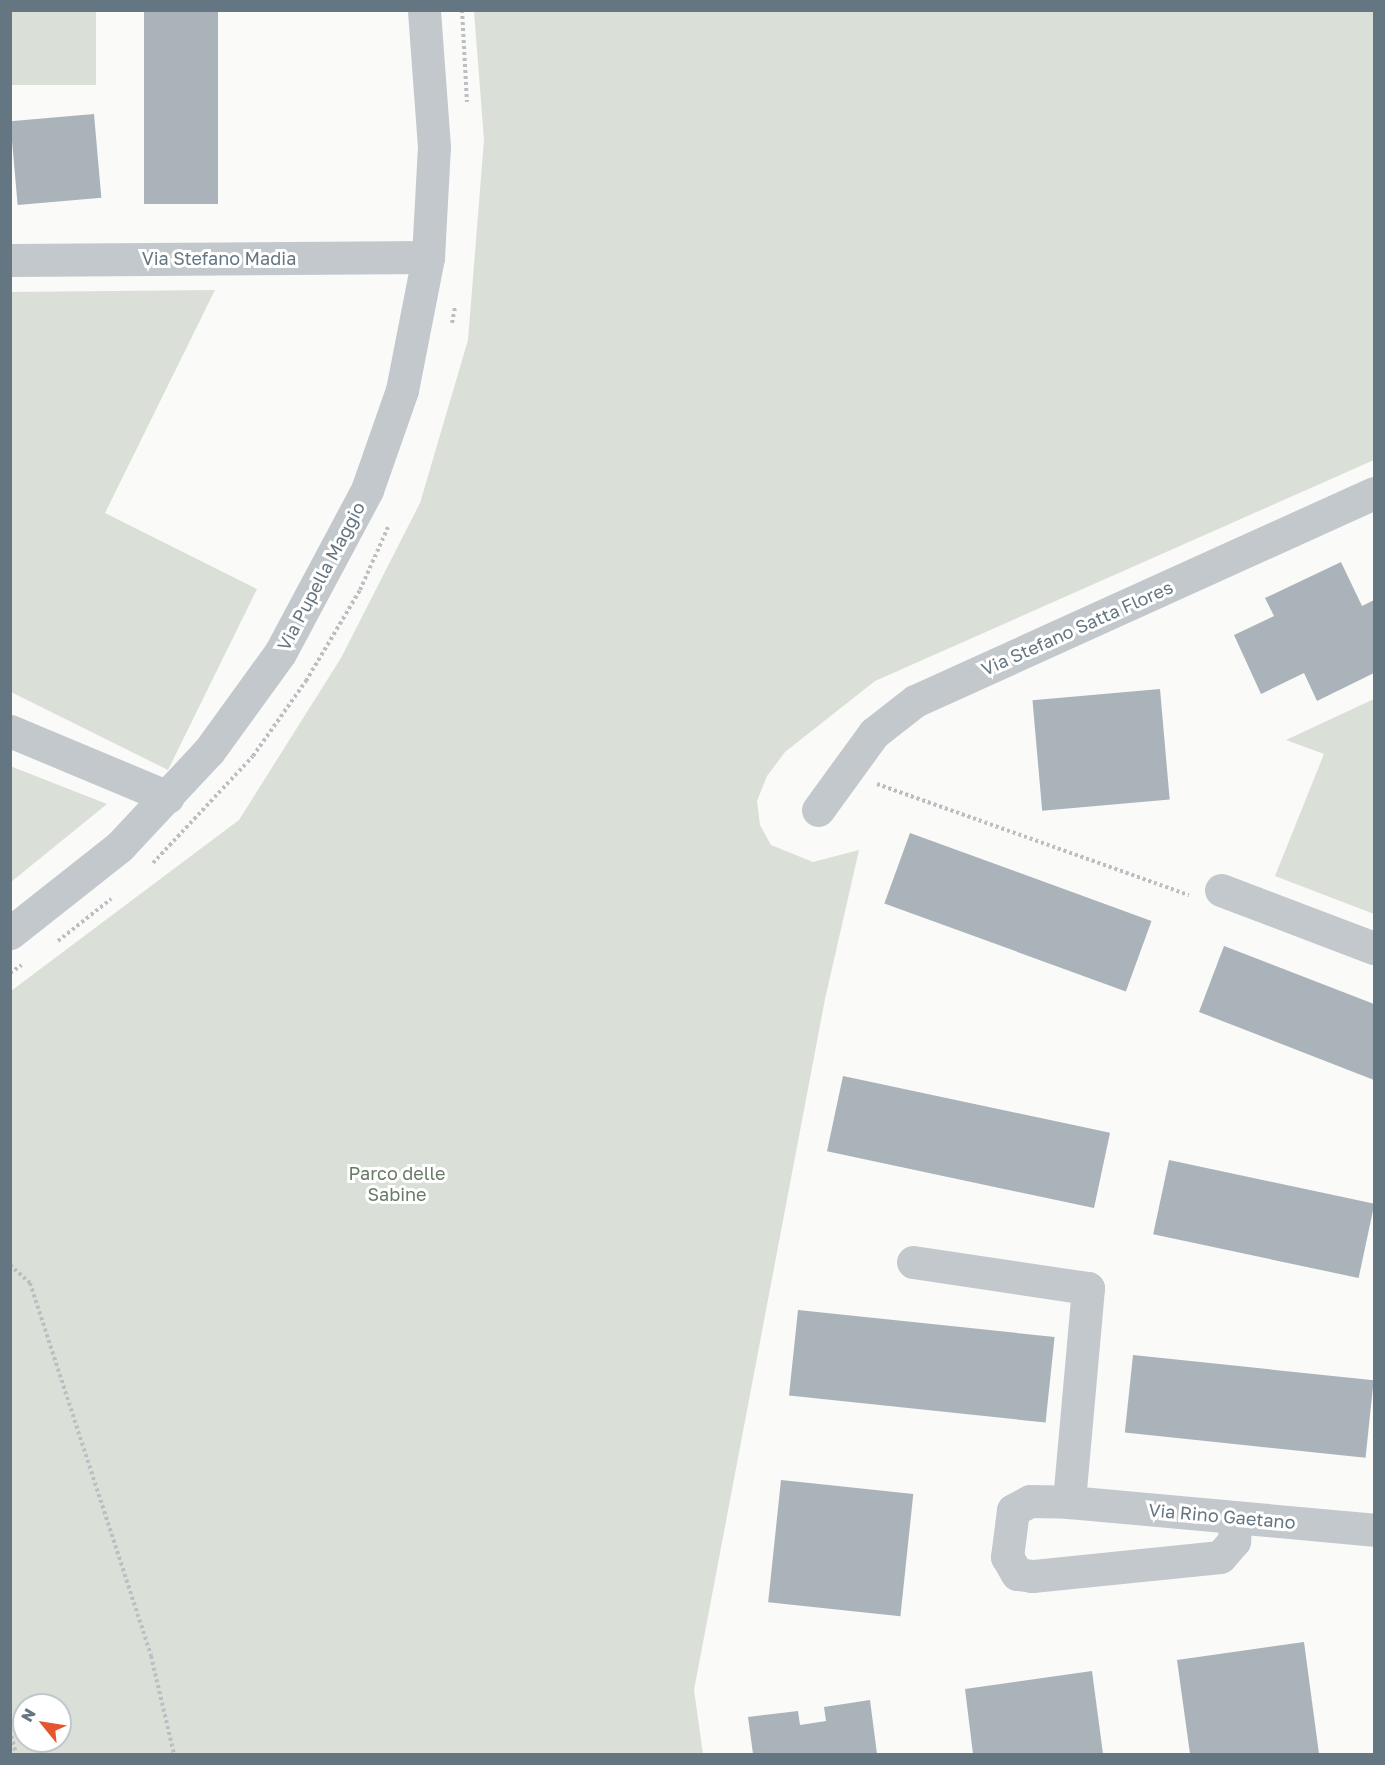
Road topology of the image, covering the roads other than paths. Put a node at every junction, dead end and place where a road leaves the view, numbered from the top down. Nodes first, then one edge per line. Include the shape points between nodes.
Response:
1 (424, 10) edge
2 (428, 256) junction
3 (10, 260) edge
4 (1374, 493) edge
5 (10, 731) edge
6 (168, 797) junction
7 (818, 810) dead end
8 (1221, 890) road end
9 (10, 933) edge
10 (1374, 948) edge
11 (913, 1262) dead end
12 (1069, 1502) junction
13 (1235, 1518) junction
14 (1374, 1530) edge

1 - 2 street, Via Pupella Maggio via 434,147
2 - 3 street, Via Stefano Madia
2 - 6 street, Via Pupella Maggio via 402,390 345,540 280,654
4 - 7 street, Via Stefano Satta Flores via 915,701 874,733
5 - 6 street
6 - 9 street, Via Pupella Maggio via 85,876
8 - 10 street
11 - 12 street via 1088,1288
12 - 13 street, Via Rino Gaetano
12 - 13 street, Via Rino Gaetano via 1030,1501 1012,1510 1007,1557 1017,1574 1220,1557 1234,1541
13 - 14 street, Via Rino Gaetano

